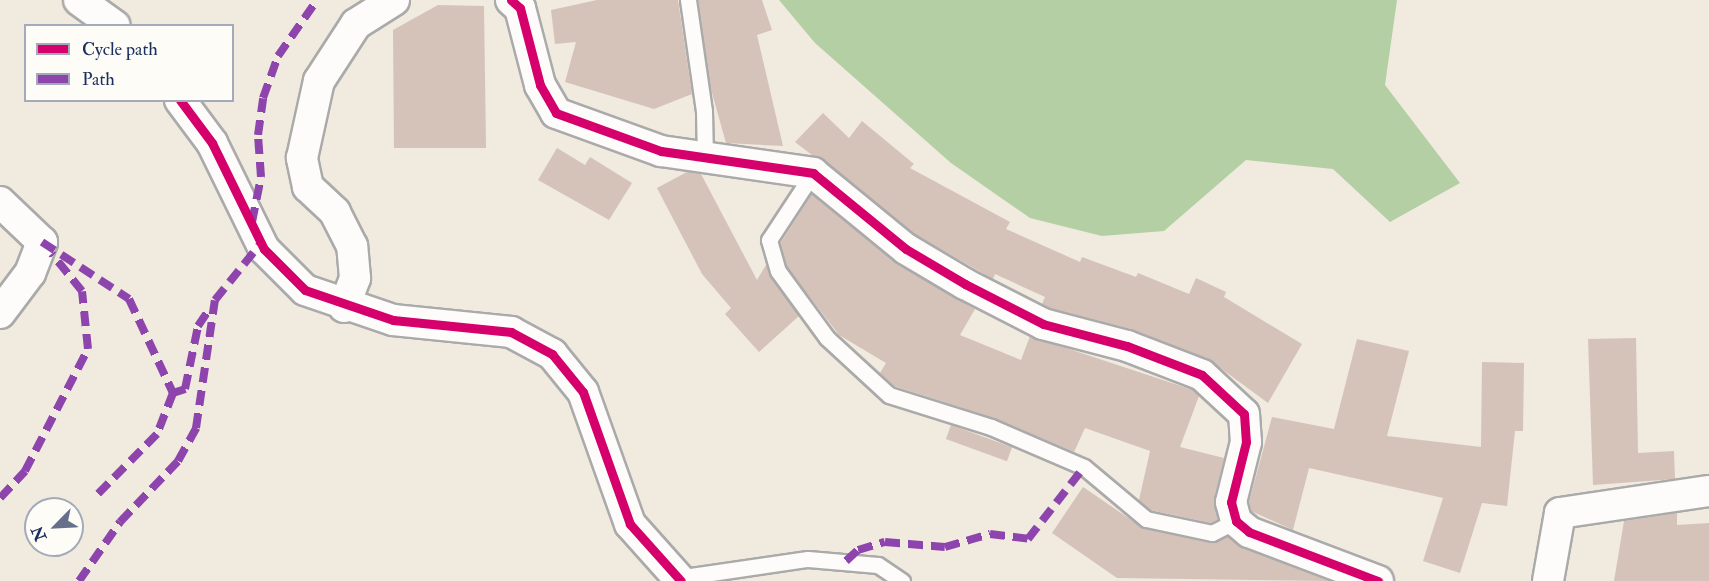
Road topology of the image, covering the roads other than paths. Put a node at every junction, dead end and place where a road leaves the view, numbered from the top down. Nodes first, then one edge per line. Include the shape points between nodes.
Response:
1 (79, 0) edge
2 (394, 0) edge
3 (511, 0) edge
4 (688, 0) edge
5 (113, 24) edge
6 (181, 102) edge
7 (705, 160) junction
8 (813, 173) junction
9 (0, 202) edge
10 (344, 307) junction
11 (0, 313) edge
12 (1709, 491) edge
13 (1236, 521) junction
14 (679, 579) edge
15 (902, 581) edge
16 (1378, 581) edge
17 (1548, 581) edge

1 - 5 street
2 - 10 street via 356,24 320,81 302,158 308,187 335,212 352,246 355,278
3 - 7 street via 532,41 540,85 556,113 661,151
4 - 7 lane via 704,111
6 - 10 street via 212,143 264,249 305,290
7 - 8 street
8 - 13 street via 906,249 965,284 1043,324 1127,346 1202,375 1233,398 1244,414 1246,442 1231,502
8 - 13 lane via 769,240 778,271 827,338 889,395 991,427 1084,467 1146,519 1212,533
9 - 11 street via 42,242 30,273
10 - 14 street via 393,320 511,332 552,354 584,392 630,524
12 - 17 street via 1560,513
13 - 16 street via 1250,532
14 - 15 lane via 808,559 878,565

